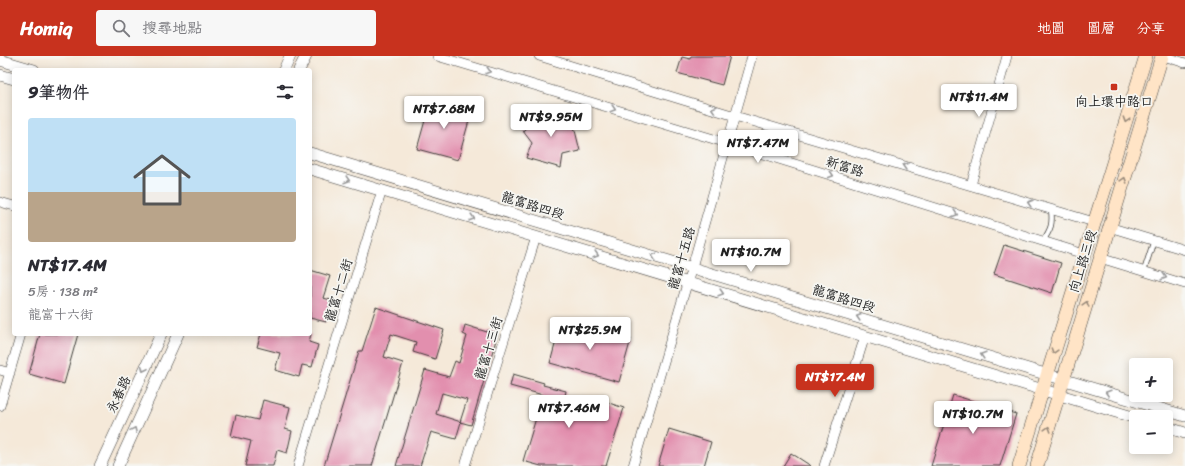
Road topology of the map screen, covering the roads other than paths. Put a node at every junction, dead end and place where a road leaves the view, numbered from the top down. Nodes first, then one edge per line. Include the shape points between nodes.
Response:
1 (290, 56) edge
2 (306, 56) edge
3 (437, 56) edge
4 (539, 56) edge
5 (752, 56) edge
6 (1007, 56) edge
7 (1146, 56) edge
8 (1163, 56) edge
9 (0, 60) edge
10 (1185, 63) edge
11 (27, 68) edge
12 (285, 68) edge
13 (300, 68) edge
14 (0, 75) edge
15 (12, 78) edge
16 (735, 116) junction
17 (727, 143) junction
18 (312, 154) edge
19 (312, 170) edge
20 (971, 185) junction
21 (382, 190) junction
22 (0, 202) edge
23 (12, 205) edge
24 (1051, 209) junction
25 (1094, 222) junction
26 (1110, 227) junction
27 (536, 237) junction
28 (1154, 240) junction
29 (1043, 241) junction
30 (1185, 250) edge
31 (1084, 254) junction
32 (1100, 258) junction
33 (692, 267) junction
34 (1144, 271) junction
35 (687, 283) junction
36 (1185, 284) edge
37 (21, 336) edge
38 (160, 336) edge
39 (177, 336) edge
40 (865, 336) junction
41 (0, 370) edge
42 (10, 373) junction
43 (1047, 374) junction
44 (1063, 379) junction
45 (1042, 390) junction
46 (1058, 395) junction
47 (0, 406) edge
48 (1129, 416) edge
49 (1185, 416) edge
50 (1173, 429) edge
51 (1185, 433) edge
52 (100, 466) edge
53 (118, 466) edge
54 (298, 466) edge
55 (465, 466) edge
56 (633, 466) edge
57 (824, 466) edge
58 (1019, 466) edge
59 (1036, 466) edge

1 - 12 street
2 - 13 street
3 -> 17 street, 新富路
16 -> 4 street, 新富路
5 - 16 street, 龍富十五路
6 - 20 street
7 -> 25 main road, 向上路三段
8 - 10 street
26 -> 8 main road, 向上路三段
9 - 11 street
14 - 15 street
16 - 17 street, 龍富十五路
20 -> 16 street, 新富路
17 -> 29 street, 新富路
17 - 33 street, 龍富十五路
33 -> 18 street, 龍富路四段
19 -> 21 street
24 -> 20 street, 新富路
21 -> 27 street
21 - 54 street, 龍富十二街
22 - 23 street
24 - 25 street, 新富路
24 - 29 lane via 1052,221
25 - 31 main road, 向上路三段
26 - 28 street
26 - 32 main road, 向上路三段
27 -> 35 street
27 - 55 street, 龍富十三街
28 - 30 street
28 - 34 lane
29 - 31 street, 新富路
31 -> 43 main road, 向上路三段
32 - 34 street
44 -> 32 main road, 向上路三段
33 - 35 street, 龍富十五路
43 -> 33 street, 龍富路四段
34 -> 36 street
35 -> 40 street
35 - 56 street, 龍富十五路
37 - 42 street
38 -> 52 street, 永春路
53 -> 39 street
40 - 45 street
40 - 57 street
41 - 42 street
42 - 47 street
43 - 44 street, 龍富路四段
43 - 45 main road, 向上路三段
44 - 46 main road, 向上路三段
49 -> 44 street, 龍富路四段
45 - 46 street
45 - 58 main road, 向上路三段
46 - 48 street
59 -> 46 main road, 向上路三段
50 - 51 street

